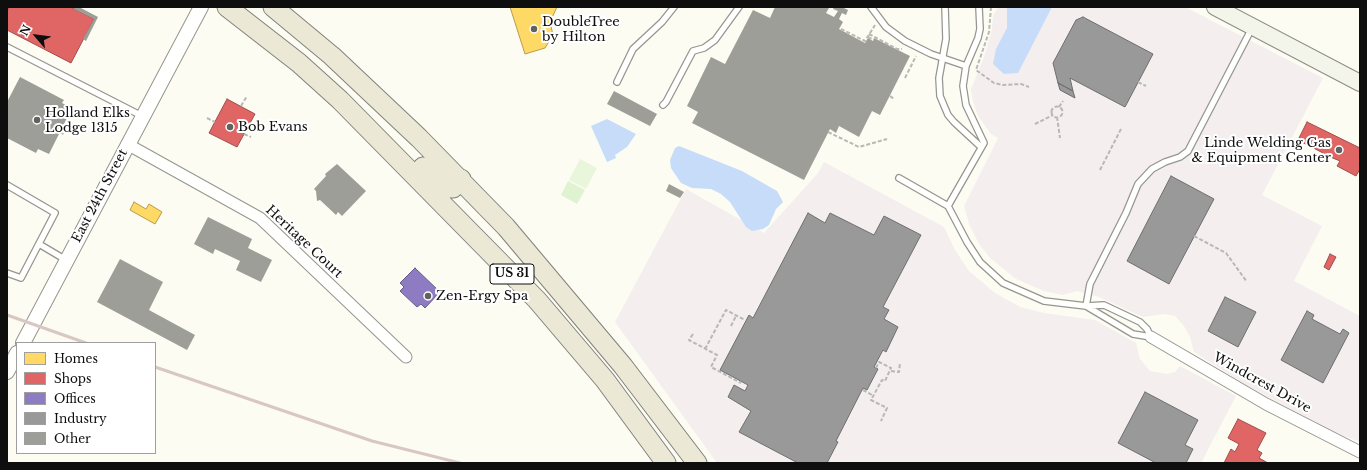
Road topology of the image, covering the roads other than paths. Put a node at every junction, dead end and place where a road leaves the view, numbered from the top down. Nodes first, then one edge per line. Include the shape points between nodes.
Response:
1 (201, 7) edge
2 (227, 7) edge
3 (273, 7) edge
4 (674, 7) edge
5 (739, 7) edge
6 (871, 7) edge
7 (945, 7) edge
8 (979, 7) edge
9 (1215, 7) edge
10 (1253, 27) junction
11 (7, 47) edge
12 (943, 58) junction
13 (966, 66) junction
14 (617, 82) dead end
15 (1360, 83) edge
16 (340, 100) junction
17 (663, 105) dead end
18 (142, 116) junction
19 (127, 144) junction
20 (983, 145) junction
21 (898, 178) dead end
22 (461, 179) junction
23 (7, 185) edge
24 (948, 206) junction
25 (39, 244) junction
26 (67, 260) junction
27 (7, 273) edge
28 (1086, 306) junction
29 (1151, 337) junction
30 (24, 342) edge
31 (16, 356) edge
32 (406, 358) dead end
33 (7, 372) edge
34 (1360, 452) edge
35 (666, 463) edge
36 (697, 463) edge

1 - 18 street, East 24th Street
2 - 16 highway, US 31
3 - 22 highway, US 31 via 332,56
4 - 14 lane via 662,22 632,49
5 - 17 lane via 715,40 704,48 692,51
6 - 12 lane via 886,27 905,41
7 - 12 lane via 946,39
8 - 13 lane via 978,38
9 - 10 main road
10 - 15 main road
10 - 28 lane via 1188,151 1152,169 1138,184 1090,284
11 - 18 lane
12 - 13 lane
12 - 20 lane via 939,85 944,106 958,127
13 - 20 lane via 963,86 966,105
16 - 22 highway via 355,104 447,188 453,188
16 - 35 highway, US 31 via 537,300 605,380
18 - 19 street, East 24th Street
19 - 26 street, East 24th Street
19 - 32 street, Heritage Court via 260,218
20 - 24 lane
21 - 24 lane
22 - 36 highway, US 31 via 506,227 623,366
23 - 25 lane via 55,213
24 - 28 lane via 980,262 1003,283 1044,301
25 - 26 lane
25 - 27 lane via 21,278
26 - 30 street, East 24th Street
28 - 29 lane via 1133,334
28 - 29 lane via 1104,305 1115,309 1144,326
29 - 34 street, Windcrest Drive via 1266,404
31 - 33 street

